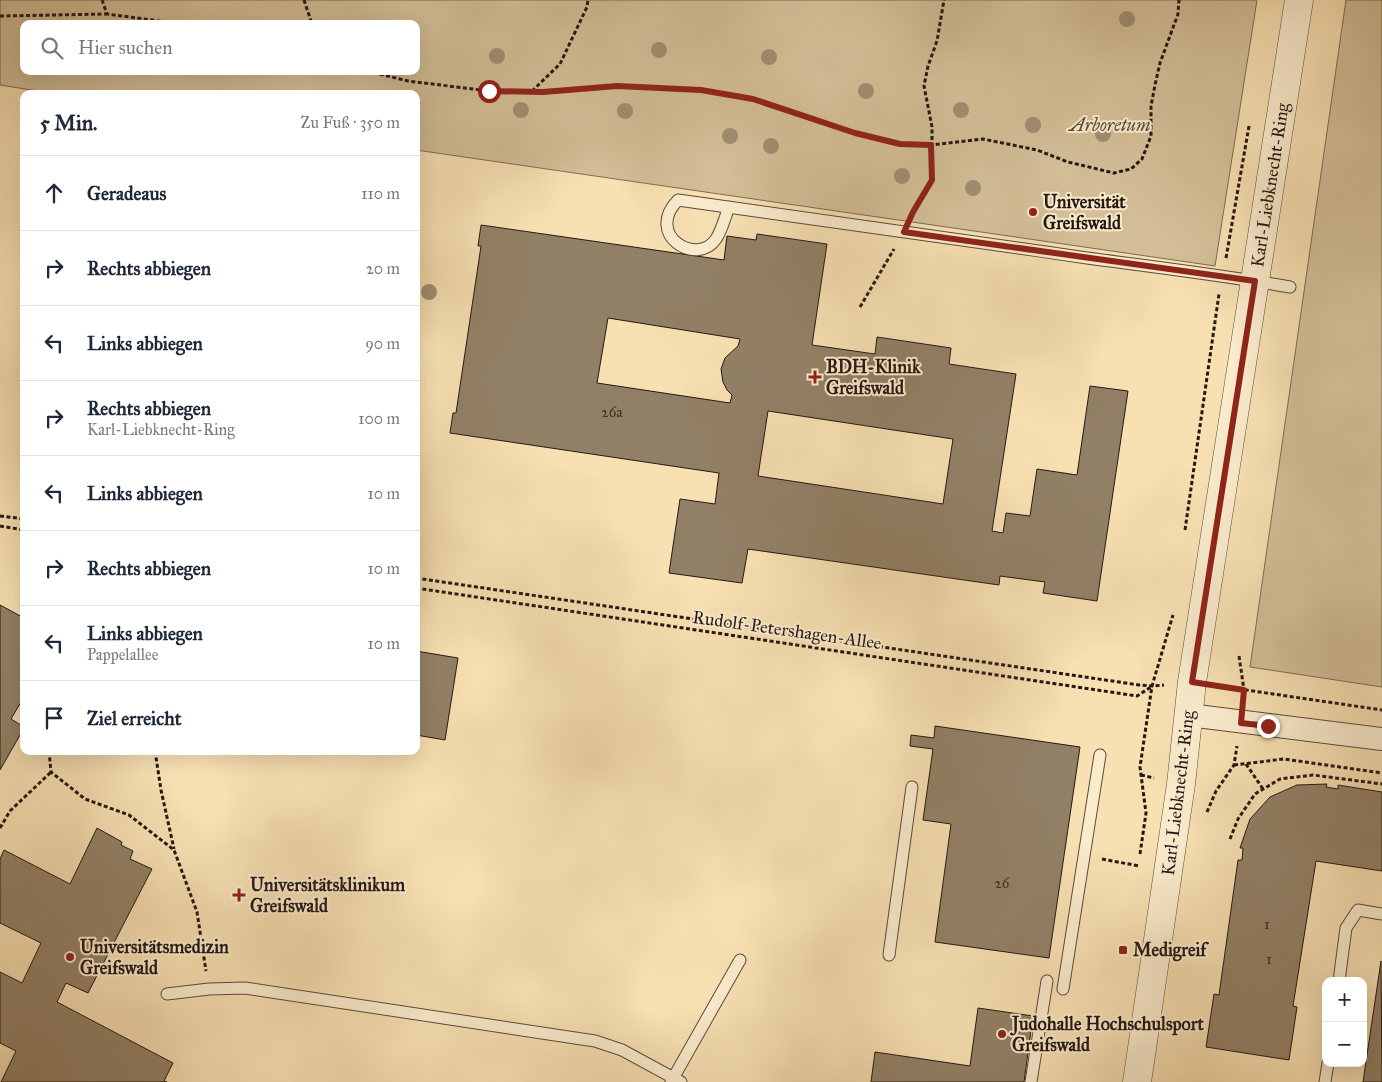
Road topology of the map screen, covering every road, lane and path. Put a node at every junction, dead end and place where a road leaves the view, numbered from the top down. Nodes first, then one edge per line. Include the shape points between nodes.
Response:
1 (102, 0) edge
2 (304, 0) edge
3 (588, 0) edge
4 (944, 0) edge
5 (1179, 0) edge
6 (1299, 0) edge
7 (107, 14) junction
8 (0, 16) edge
9 (152, 20) edge
10 (311, 20) edge
11 (383, 75) edge
12 (532, 92) junction
13 (1250, 121) dead end
14 (931, 145) junction
15 (729, 207) junction
16 (904, 232) junction
17 (1222, 276) junction
18 (1255, 281) junction
19 (1290, 287) dead end
20 (860, 307) dead end
21 (0, 516) edge
22 (20, 518) edge
23 (0, 526) edge
24 (20, 529) edge
25 (1185, 533) dead end
26 (420, 579) edge
27 (420, 589) edge
28 (1174, 611) dead end
29 (1239, 656) dead end
30 (1192, 682) junction
31 (1152, 686) junction
32 (1244, 690) junction
33 (1382, 710) edge
34 (1189, 715) junction
35 (1241, 723) junction
36 (1382, 739) edge
37 (49, 755) edge
38 (156, 755) edge
39 (1100, 755) dead end
40 (1246, 764) junction
41 (1234, 765) junction
42 (51, 772) junction
43 (1382, 773) edge
44 (1382, 784) edge
45 (912, 787) dead end
46 (1263, 789) junction
47 (1205, 815) dead end
48 (0, 828) edge
49 (1230, 840) dead end
50 (174, 850) junction
51 (1084, 856) junction
52 (1139, 866) junction
53 (1138, 874) dead end
54 (1382, 914) edge
55 (890, 955) dead end
56 (740, 960) dead end
57 (1340, 977) edge
58 (1047, 981) dead end
59 (209, 989) junction
60 (1063, 989) dead end
61 (167, 994) dead end
62 (1327, 1067) edge
63 (675, 1080) edge
64 (1031, 1082) edge
65 (1137, 1082) edge
66 (1325, 1082) edge

1 - 7 path
2 - 10 path
3 - 12 path via 560,64
4 - 14 path via 924,86 932,128
5 - 14 path via 1178,14 1155,85 1151,136 1142,159 1132,169 1114,173 1068,162 1037,150 982,139
6 - 18 street, Karl-Liebknecht-Ring
7 - 8 path
7 - 9 path
11 - 12 path via 489,91
12 - 14 path via 617,86 701,90 753,99 855,133 900,144
13 - 17 path
14 - 16 path via 932,180
15 - 15 lane via 716,240 702,249 693,250 676,244 667,228 668,212 678,200
15 - 16 lane
16 - 17 lane
16 - 20 path
17 - 18 lane
17 - 25 path
18 - 19 lane
18 - 30 street, Karl-Liebknecht-Ring
21 - 22 path
23 - 24 path
26 - 31 path
27 - 31 path, Rudolf-Petershagen-Allee via 1138,696
28 - 31 path
29 - 32 path
30 - 31 path
30 - 32 path
30 - 34 street, Karl-Liebknecht-Ring
31 - 52 path via 1140,767 1146,812
32 - 33 path
32 - 35 path
34 - 35 street
34 - 65 street, Karl-Liebknecht-Ring
35 - 36 street
35 - 41 path
37 - 42 path
38 - 50 path
39 - 51 lane
40 - 41 path
40 - 43 path via 1284,759
40 - 46 path
41 - 47 path via 1216,791
42 - 48 path via 10,811
42 - 50 path via 85,799 129,815
44 - 46 path via 1313,775 1280,779
45 - 55 lane
46 - 49 path via 1255,794 1238,819
50 - 59 path via 197,912
51 - 52 path
51 - 60 lane
52 - 53 path
54 - 57 lane via 1358,910 1346,928
56 - 63 lane
58 - 64 lane
59 - 61 lane
59 - 63 lane via 245,988 595,1041 622,1050
62 - 66 lane

